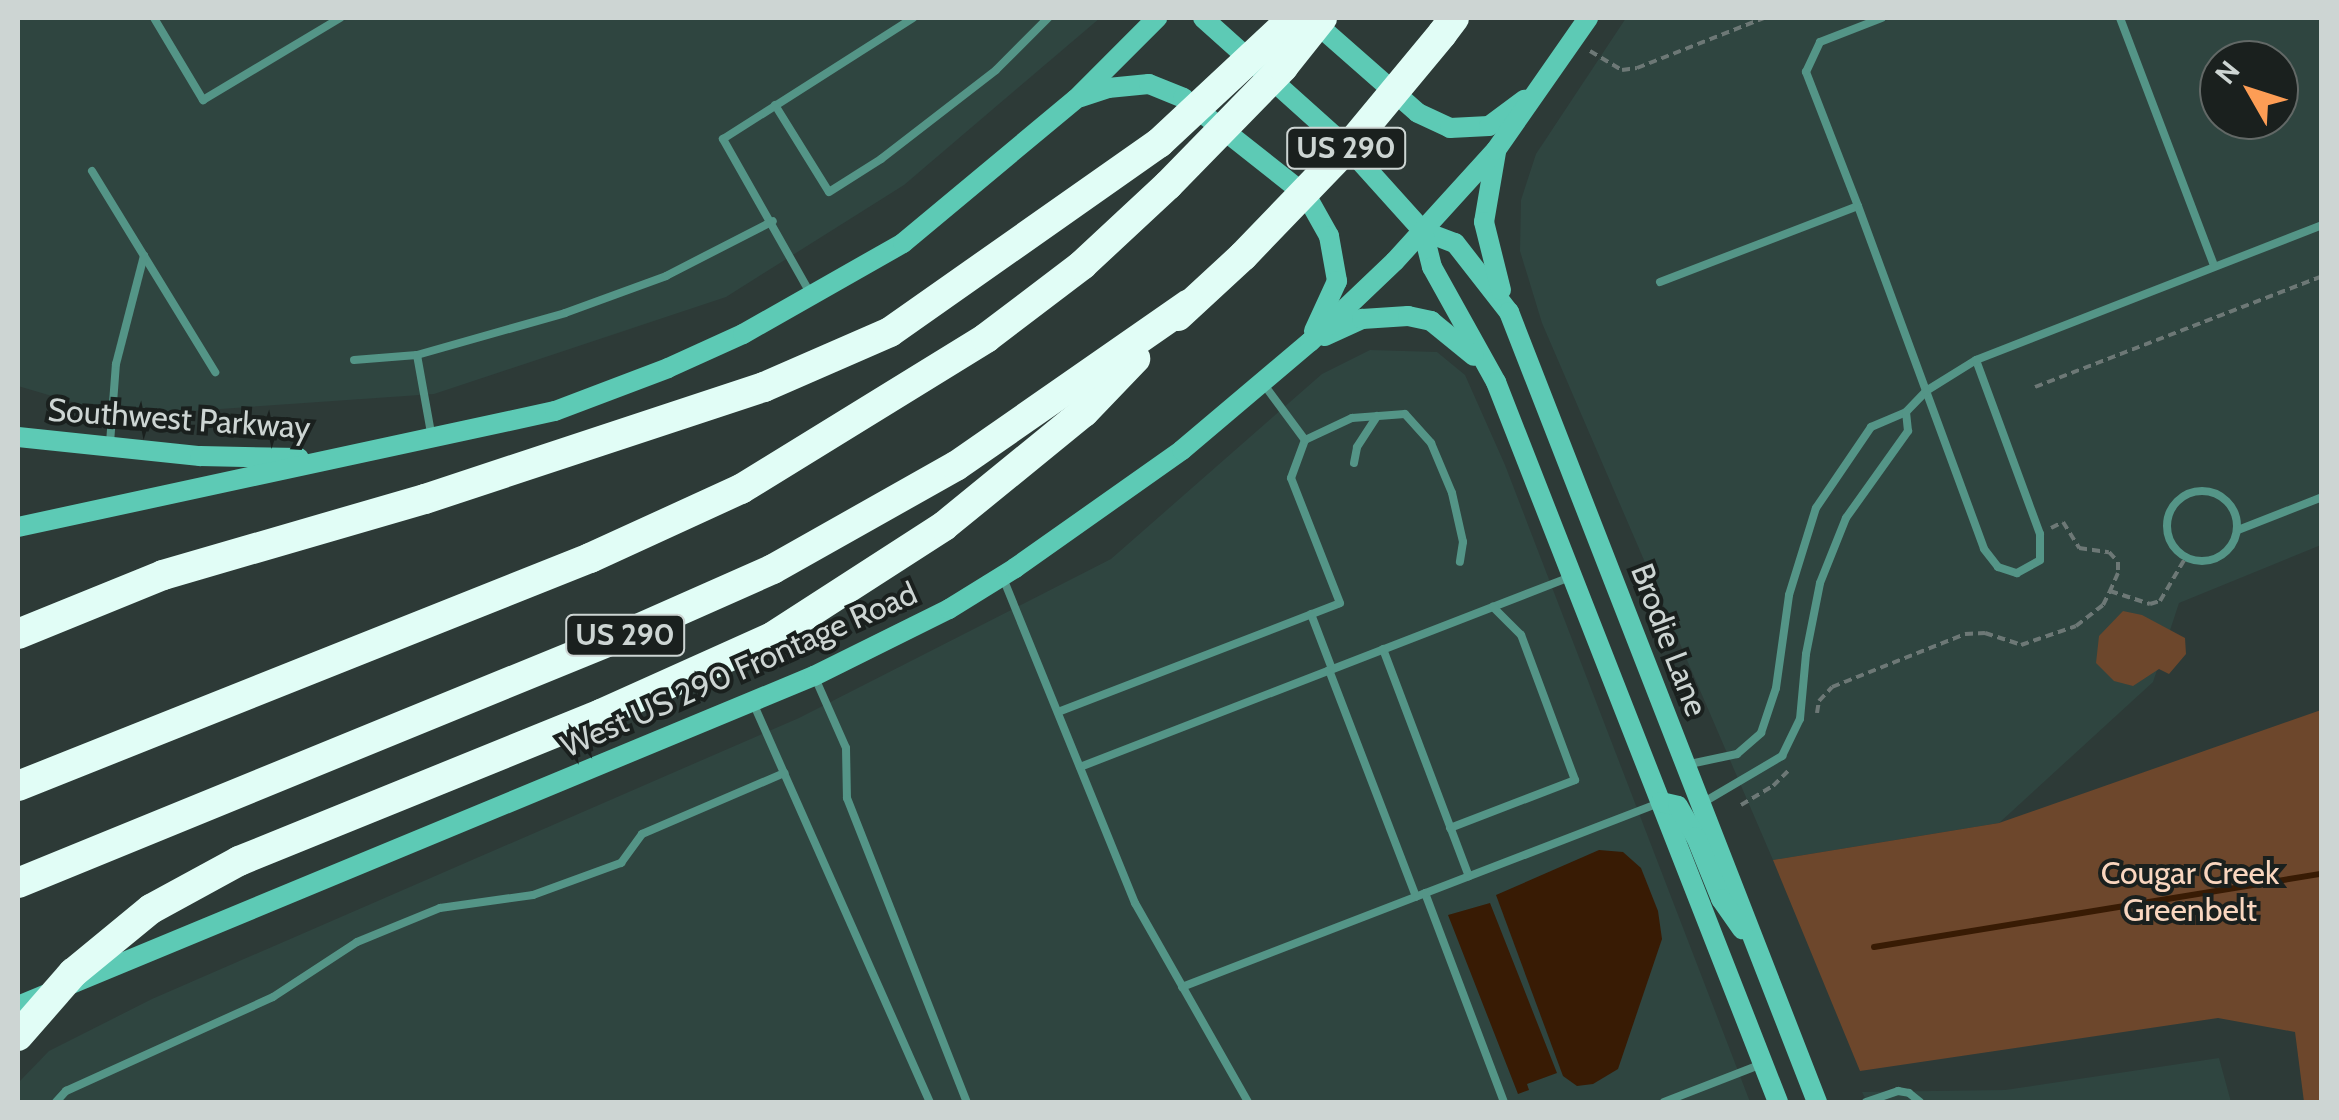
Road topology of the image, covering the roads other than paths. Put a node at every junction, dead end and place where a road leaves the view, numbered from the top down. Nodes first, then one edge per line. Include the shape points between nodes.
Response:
1 (154, 18) edge
2 (340, 18) edge
3 (913, 18) edge
4 (1048, 18) edge
5 (1157, 18) edge
6 (1203, 18) edge
7 (1294, 18) edge
8 (1309, 18) edge
9 (1322, 18) edge
10 (1588, 18) edge
11 (1882, 18) edge
12 (2120, 18) edge
13 (1448, 26) edge
14 (1538, 90) junction
15 (1076, 99) junction
16 (775, 104) junction
17 (1496, 150) junction
18 (92, 171) dead end
19 (1858, 206) junction
20 (774, 221) junction
21 (2322, 225) edge
22 (1423, 231) junction
23 (144, 256) junction
24 (2214, 265) junction
25 (1660, 282) dead end
26 (812, 296) junction
27 (1189, 304) junction
28 (1508, 312) junction
29 (1310, 342) junction
30 (416, 355) junction
31 (354, 360) dead end
32 (1976, 360) junction
33 (216, 372) dead end
34 (1262, 382) junction
35 (1496, 382) junction
36 (1926, 391) junction
37 (1906, 412) junction
38 (1377, 416) junction
39 (18, 437) edge
40 (432, 438) junction
41 (1305, 440) junction
42 (110, 448) junction
43 (336, 458) junction
44 (1354, 462) dead end
45 (2322, 497) edge
46 (18, 528) edge
47 (2238, 530) junction
48 (1460, 562) dead end
49 (1002, 576) junction
50 (1572, 576) junction
51 (1493, 607) junction
52 (1311, 614) junction
53 (18, 634) edge
54 (1384, 649) junction
55 (1331, 670) junction
56 (814, 676) junction
57 (753, 702) junction
58 (1058, 712) junction
59 (1686, 765) junction
60 (1080, 767) junction
61 (784, 773) junction
62 (18, 786) edge
63 (1661, 802) junction
64 (1701, 803) junction
65 (1450, 828) junction
66 (1469, 876) junction
67 (18, 883) edge
68 (1420, 895) junction
69 (1752, 936) junction
70 (1182, 987) junction
71 (18, 1006) edge
72 (18, 1036) edge
73 (1762, 1064) junction
74 (56, 1102) edge
75 (930, 1102) edge
76 (967, 1102) edge
77 (1248, 1102) edge
78 (1504, 1102) edge
79 (1664, 1102) edge
80 (1778, 1102) edge
81 (1817, 1102) edge
82 (1866, 1102) edge
83 (1920, 1102) edge

1 - 2 lane via 203,100
3 - 16 lane
4 - 16 lane via 996,70 829,192
5 - 15 main road
6 - 22 main road, Brodie Lane via 1350,150
7 - 53 highway, bridge via 1159,143 890,332 694,412 426,499 163,574
8 - 14 main road via 1418,112 1450,128 1489,126
9 - 62 highway, US 290, bridge via 1283,67 1082,264 986,338 741,489 590,558
10 - 14 main road, West US 290 Frontage Road
11 - 19 lane via 1820,42 1806,72
12 - 24 lane
13 - 27 highway, US 290, bridge via 1350,145
14 - 17 main road, West US 290 Frontage Road
15 - 26 main road via 903,244
15 - 29 main road via 1149,84 1182,98 1306,195 1330,236 1337,280
16 - 20 lane via 723,139
17 - 22 main road, West US 290 Frontage Road
17 - 28 main road via 1484,222
18 - 23 lane
19 - 25 lane
19 - 36 lane
20 - 26 lane
20 - 30 lane via 652,281
21 - 24 lane
22 - 28 main road, Brodie Lane via 1455,243
22 - 29 main road, West US 290 Frontage Road
22 - 35 main road, Brodie Lane via 1432,267
23 - 33 lane
23 - 42 lane via 116,364
24 - 32 lane
26 - 40 main road via 743,334 571,405
27 - 67 highway, US 290 via 956,466 773,569
27 - 72 highway, bridge via 1084,412 944,526 772,637 239,861 151,909 73,973
28 - 59 main road, Brodie Lane
29 - 34 main road, West US 290 Frontage Road
29 - 35 main road via 1362,319 1431,320
30 - 31 lane
30 - 40 lane
32 - 36 lane
32 - 36 lane via 2040,534 2040,560 2017,572 1998,566 1984,549
34 - 41 lane
34 - 49 main road, West US 290 Frontage Road via 1122,496
35 - 50 main road, Brodie Lane
36 - 37 lane
37 - 59 lane via 1871,427 1816,508 1789,595 1776,688 1761,733 1737,754
37 - 64 lane via 1908,430 1846,518 1820,583 1800,719 1782,756
38 - 41 lane via 1352,418
38 - 44 lane
38 - 48 lane via 1405,414 1431,444 1456,510
39 - 42 main road, Southwest Parkway
40 - 43 main road
41 - 52 lane via 1291,478 1340,603
42 - 43 main road, Southwest Parkway
43 - 46 main road
45 - 47 lane
47 - 47 lane via 2229,550 2202,562 2171,544 2167,531 2170,511 2198,491 2220,496 2236,514
49 - 56 main road, West US 290 Frontage Road
49 - 58 lane
50 - 51 lane
50 - 63 main road, Brodie Lane
51 - 54 lane
51 - 65 lane via 1521,635 1575,780
52 - 55 lane
52 - 58 lane
54 - 55 lane
54 - 65 lane
55 - 60 lane
55 - 68 lane
56 - 57 main road, West US 290 Frontage Road
56 - 76 lane via 846,748 847,798
57 - 61 lane
57 - 71 main road, West US 290 Frontage Road
58 - 60 lane
59 - 64 main road, Brodie Lane
60 - 70 lane via 1136,903
61 - 74 lane via 642,834 621,863 533,895 440,908 357,942 273,997 66,1091
61 - 75 lane
63 - 66 lane
63 - 69 main road via 1678,806 1721,899
63 - 73 main road, Brodie Lane
64 - 69 main road, Brodie Lane
65 - 66 lane
66 - 68 lane
68 - 70 lane
68 - 78 lane
69 - 81 main road, Brodie Lane
70 - 77 lane
73 - 79 lane
73 - 80 main road, Brodie Lane
82 - 83 lane via 1898,1091

